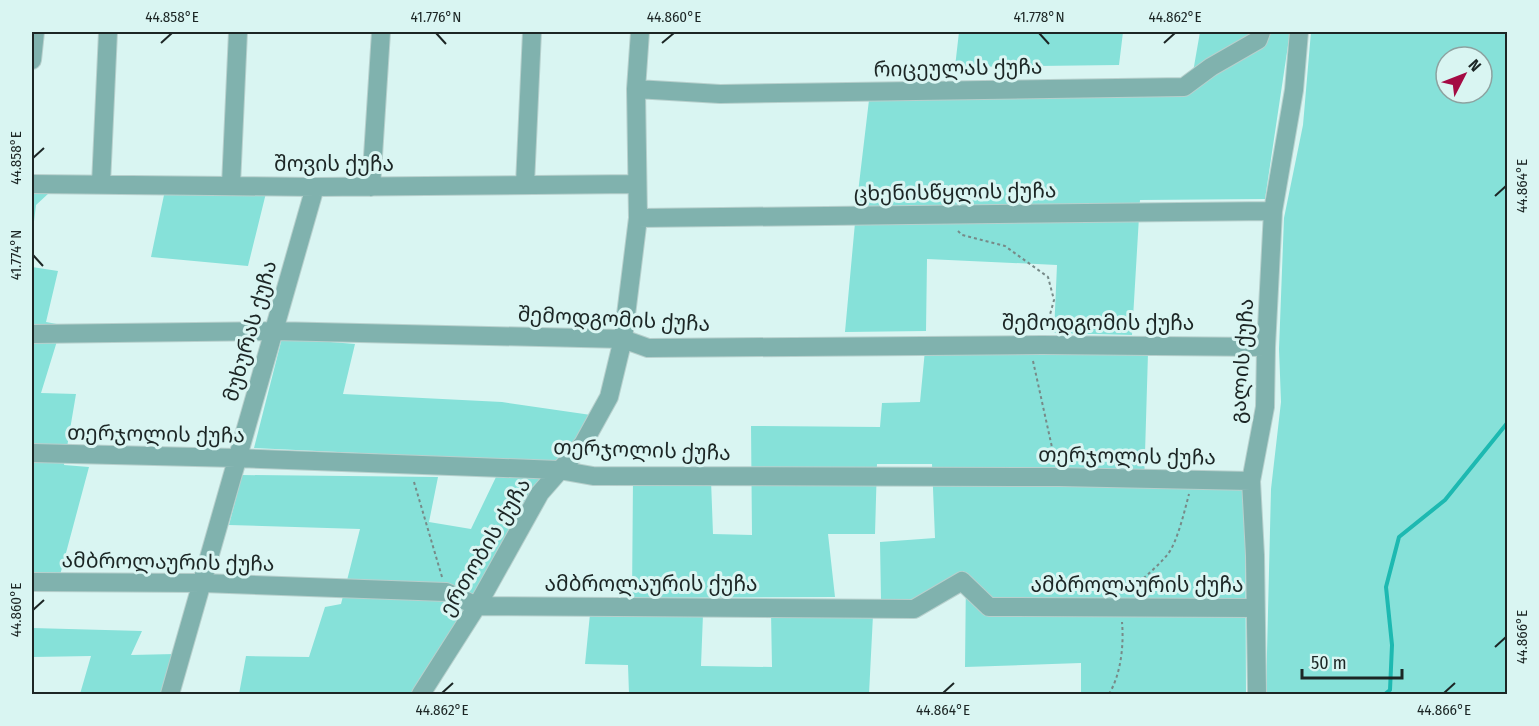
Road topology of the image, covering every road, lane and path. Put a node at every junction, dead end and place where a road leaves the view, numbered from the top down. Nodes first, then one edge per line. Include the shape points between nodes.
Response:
1 (35, 32) edge
2 (108, 32) edge
3 (238, 32) edge
4 (381, 32) edge
5 (532, 32) edge
6 (640, 32) edge
7 (1261, 32) edge
8 (1299, 32) edge
9 (32, 60) edge
10 (636, 89) junction
11 (32, 184) edge
12 (101, 184) junction
13 (525, 184) junction
14 (636, 184) junction
15 (231, 185) junction
16 (371, 187) junction
17 (315, 188) junction
18 (1273, 211) junction
19 (945, 214) junction
20 (638, 218) junction
21 (274, 331) junction
22 (32, 333) edge
23 (623, 339) junction
24 (1042, 345) junction
25 (1266, 347) junction
26 (32, 453) edge
27 (236, 458) junction
28 (409, 464) junction
29 (559, 470) junction
30 (1059, 477) junction
31 (1193, 479) junction
32 (1251, 481) junction
33 (32, 582) edge
34 (203, 583) junction
35 (446, 592) junction
36 (477, 606) junction
37 (1122, 608) junction
38 (1255, 608) junction
39 (170, 694) edge
40 (421, 694) edge
41 (1109, 694) edge
42 (1257, 694) edge

1 - 9 street
2 - 12 street
3 - 15 street
4 - 16 street
5 - 13 street
6 - 10 street, ერთობის ქუჩა
7 - 10 street, რიცეულას ქუჩა via 1258,40 1184,87 720,94
8 - 18 street, გალის ქუჩა via 1294,90
10 - 14 street, ერთობის ქუჩა
11 - 12 street, შოვის ქუჩა
12 - 15 street, შოვის ქუჩა
13 - 14 street, შოვის ქუჩა
13 - 16 street, შოვის ქუჩა
14 - 20 street, ერთობის ქუჩა
15 - 17 street, შოვის ქუჩა
16 - 17 street, შოვის ქუჩა
17 - 21 street, მუხურას ქუჩა
18 - 19 street, ცხენისწყლის ქუჩა
18 - 25 street, გალის ქუჩა
19 - 20 street, ცხენისწყლის ქუჩა
19 - 24 path via 962,235 1005,246 1048,277 1054,300
20 - 23 street, ერთობის ქუჩა
21 - 22 street, შემოდგომის ქუჩა
21 - 23 street, შემოდგომის ქუჩა
21 - 27 street, მუხურას ქუჩა
23 - 24 street, შემოდგომის ქუჩა via 648,348
23 - 29 street, ერთობის ქუჩა via 609,398 583,444
24 - 25 street, შემოდგომის ქუჩა
24 - 30 path via 1033,361
25 - 32 street, გალის ქუჩა via 1266,407
26 - 27 street, თერჯოლის ქუჩა
27 - 28 street, თერჯოლის ქუჩა
27 - 34 street, მუხურას ქუჩა
28 - 29 street, თერჯოლის ქუჩა
28 - 35 path
29 - 30 street, თერჯოლის ქუჩა via 593,476
29 - 36 street, ერთობის ქუჩა via 540,493
30 - 31 street, თერჯოლის ქუჩა
31 - 32 street, თერჯოლის ქუჩა
31 - 37 path via 1169,554 1137,584
32 - 38 street, გალის ქუჩა
33 - 34 street, ამბროლაურის ქუჩა
34 - 35 street, ამბროლაურის ქუჩა
34 - 39 street, მუხურას ქუჩა
35 - 36 street, ამბროლაურის ქუჩა
36 - 37 street, ამბროლაურის ქუჩა via 914,609 962,581 989,607
36 - 40 street, ერთობის ქუჩა
37 - 38 street, ამბროლაურის ქუჩა
37 - 41 path via 1123,643
38 - 42 street, გალის ქუჩა

